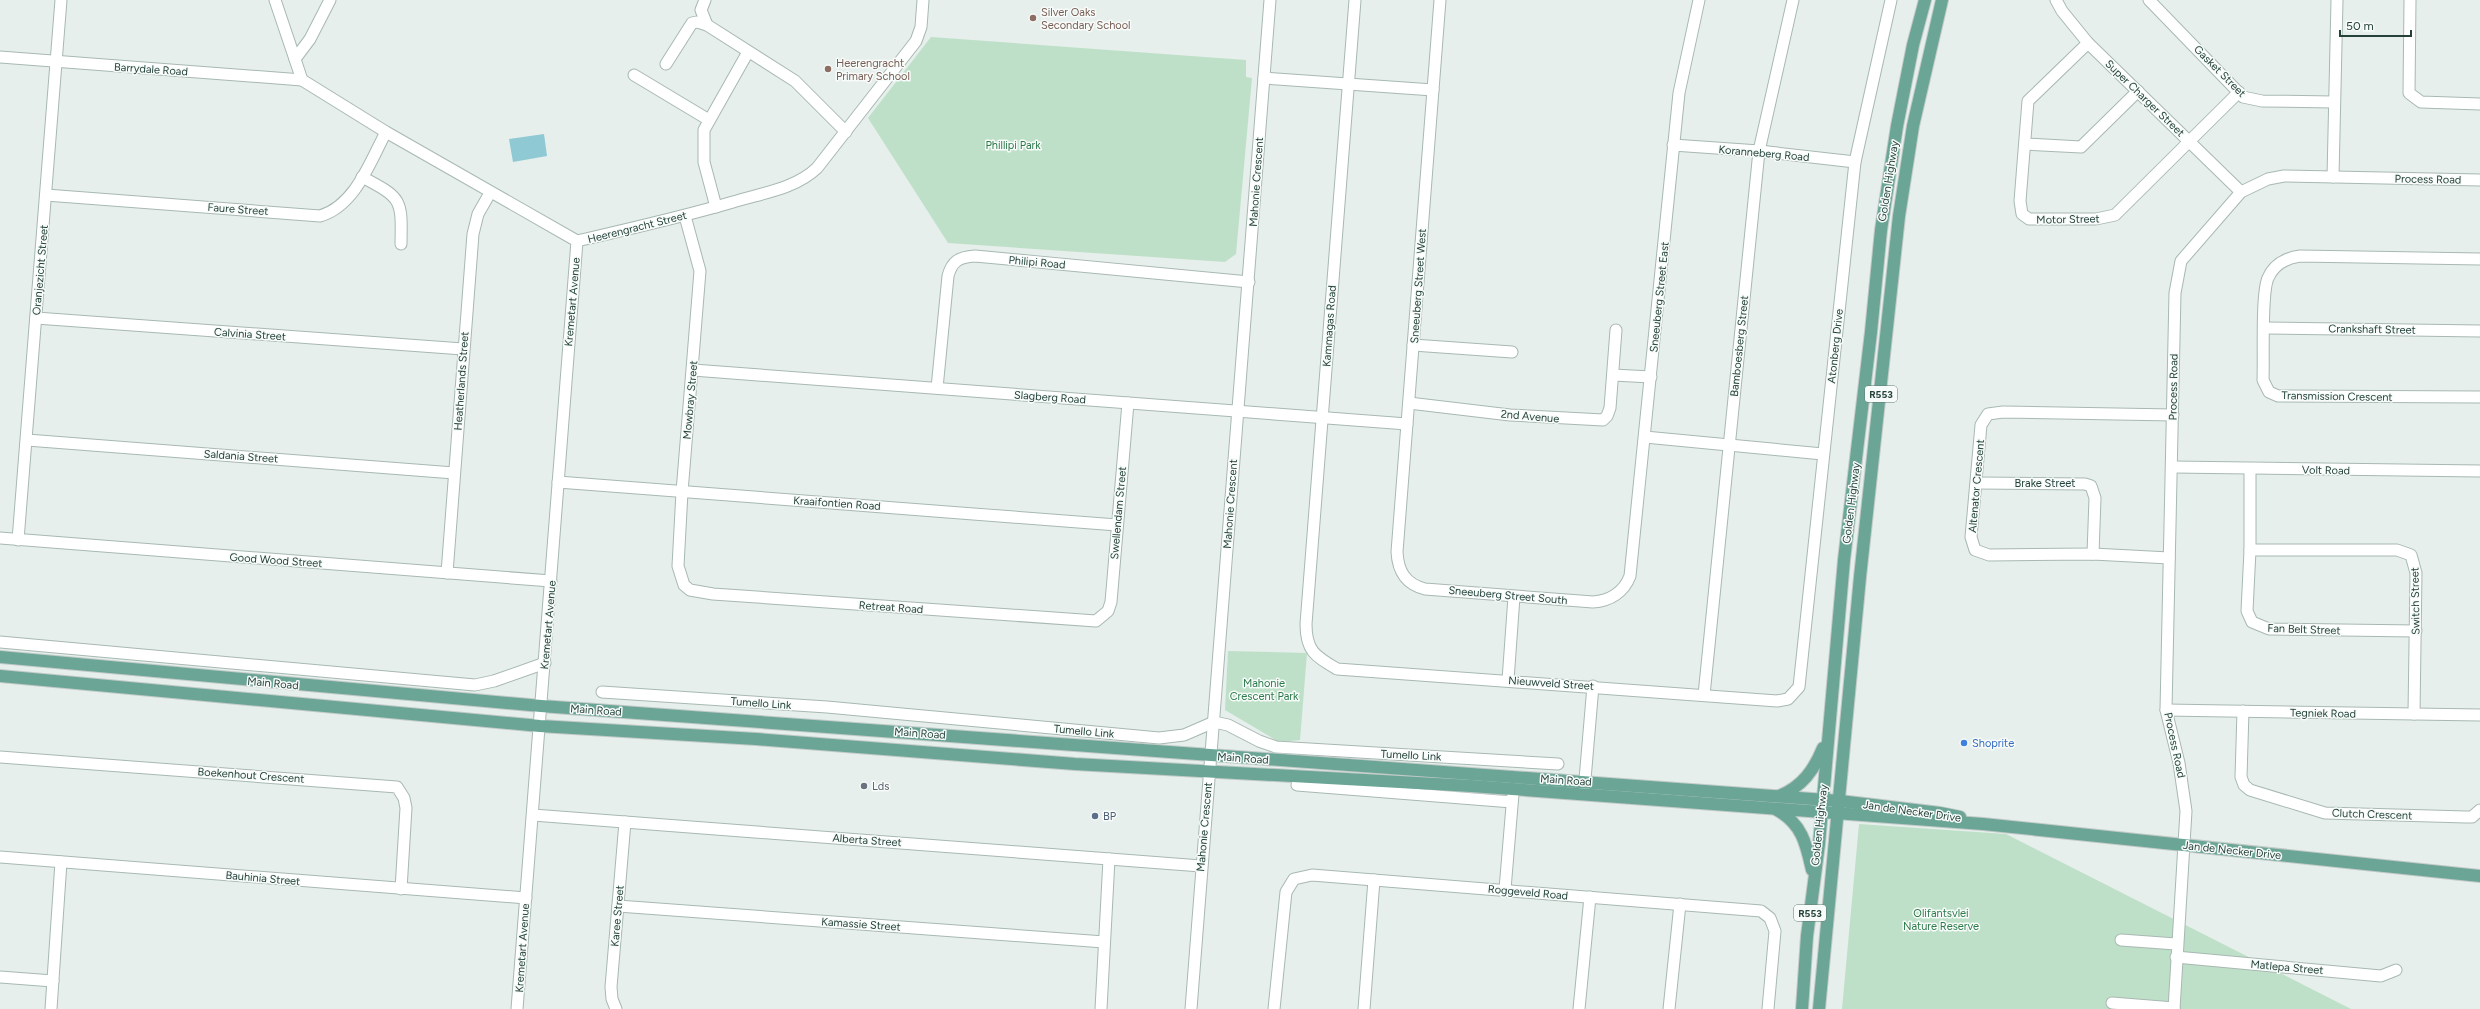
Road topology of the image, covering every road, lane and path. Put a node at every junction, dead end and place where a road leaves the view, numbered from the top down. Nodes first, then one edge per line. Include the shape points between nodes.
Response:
1 (61, 0) edge
2 (275, 0) edge
3 (330, 0) edge
4 (705, 0) edge
5 (923, 0) edge
6 (1270, 0) edge
7 (1355, 0) edge
8 (1440, 0) edge
9 (1699, 0) edge
10 (1793, 0) edge
11 (1891, 0) edge
12 (1925, 0) edge
13 (1942, 0) edge
14 (2056, 0) edge
15 (2149, 0) edge
16 (2337, 0) edge
17 (2410, 0) edge
18 (707, 25) junction
19 (2088, 42) junction
20 (748, 52) junction
21 (0, 57) edge
22 (295, 59) junction
23 (56, 62) junction
24 (666, 64) dead end
25 (634, 75) dead end
26 (1264, 78) junction
27 (302, 80) junction
28 (1348, 85) junction
29 (1433, 90) junction
30 (2138, 91) junction
31 (2239, 92) junction
32 (2333, 102) junction
33 (2480, 104) edge
34 (709, 120) junction
35 (386, 132) junction
36 (846, 132) junction
37 (2188, 140) junction
38 (2025, 144) junction
39 (1673, 145) junction
40 (1759, 151) junction
41 (1855, 162) junction
42 (362, 177) junction
43 (2333, 177) junction
44 (2480, 180) edge
45 (2241, 192) junction
46 (490, 193) junction
47 (46, 195) junction
48 (716, 207) junction
49 (685, 216) junction
50 (577, 242) junction
51 (401, 244) dead end
52 (2480, 259) edge
53 (1249, 282) junction
54 (36, 318) junction
55 (2265, 328) junction
56 (1616, 330) dead end
57 (2480, 330) edge
58 (1413, 346) junction
59 (463, 349) junction
60 (1512, 352) dead end
61 (693, 370) junction
62 (1613, 375) junction
63 (1651, 377) junction
64 (937, 388) junction
65 (2480, 397) edge
66 (1128, 403) junction
67 (1409, 404) junction
68 (1237, 411) junction
69 (2173, 415) junction
70 (1322, 418) junction
71 (1407, 424) junction
72 (1645, 437) junction
73 (27, 440) junction
74 (1728, 444) junction
75 (1823, 454) junction
76 (2173, 467) junction
77 (2250, 469) junction
78 (2480, 471) edge
79 (454, 473) junction
80 (558, 482) junction
81 (1977, 483) junction
82 (682, 492) junction
83 (1117, 525) junction
84 (0, 538) edge
85 (18, 540) junction
86 (2250, 550) junction
87 (2093, 554) junction
88 (2169, 558) junction
89 (1401, 572) joint
90 (447, 573) junction
91 (551, 581) junction
92 (684, 585) joint
93 (1619, 592) joint
94 (1514, 597) junction
95 (1100, 619) joint
96 (2416, 630) junction
97 (0, 642) edge
98 (1311, 651) joint
99 (0, 657) edge
100 (544, 663) junction
101 (0, 676) edge
102 (1508, 680) junction
103 (1593, 686) junction
104 (602, 692) dead end
105 (1795, 694) joint
106 (1704, 695) junction
107 (540, 706) junction
108 (2166, 710) junction
109 (2243, 711) junction
110 (2414, 714) junction
111 (2480, 715) edge
112 (1214, 722) junction
113 (540, 726) junction
114 (1827, 737) junction
115 (1211, 756) junction
116 (0, 757) edge
117 (1558, 764) dead end
118 (1209, 773) junction
119 (1514, 777) junction
120 (1298, 785) dead end
121 (1584, 788) junction
122 (1513, 789) junction
123 (1512, 802) junction
124 (1776, 803) junction
125 (1822, 806) junction
126 (1840, 807) junction
127 (2480, 810) edge
128 (533, 815) junction
129 (625, 822) junction
130 (2184, 845) junction
131 (0, 858) edge
132 (1109, 859) junction
133 (61, 862) junction
134 (1201, 866) junction
135 (2480, 876) edge
136 (1813, 879) junction
137 (1374, 880) junction
138 (401, 889) junction
139 (1505, 889) junction
140 (1590, 897) junction
141 (526, 898) junction
142 (1680, 904) junction
143 (618, 906) junction
144 (2120, 940) dead end
145 (1104, 942) junction
146 (2176, 944) junction
147 (2176, 957) junction
148 (2396, 970) dead end
149 (0, 977) edge
150 (53, 981) junction
151 (2112, 1003) dead end
152 (2174, 1008) edge
153 (51, 1009) edge
154 (517, 1009) edge
155 (616, 1009) edge
156 (1101, 1009) edge
157 (1191, 1009) edge
158 (1274, 1009) edge
159 (1364, 1009) edge
160 (1578, 1009) edge
161 (1669, 1009) edge
162 (1768, 1009) edge
163 (1802, 1009) edge
164 (1820, 1009) edge

1 - 23 street, Oranjezicht Street
2 - 22 street
3 - 22 street via 310,39
4 - 18 street via 701,10
5 - 36 street, Heerengracht Street via 921,27 916,41
6 - 26 street, Mahonie Crescent
7 - 28 street, Kammagas Road
8 - 29 street, Sneeuberg Street West
9 - 39 street, Sneeuberg Street East via 1679,93
10 - 40 street, Bamboesberg Street
11 - 41 street, Atonberg Drive
12 - 114 main road, Golden Highway / R553 via 1897,126 1881,230
13 - 126 main road, Golden Highway / R553 via 1913,126 1899,216 1860,577
14 - 19 street, Super Charger Street
15 - 31 street, Gasket Street
16 - 32 street
17 - 33 street via 2409,93 2421,102
18 - 20 street
18 - 24 street via 692,23
19 - 30 street, Super Charger Street
19 - 38 street, Motor Street via 2028,100
20 - 34 street
20 - 36 street via 795,81
21 - 23 street, Barrydale Road
22 - 27 street
23 - 27 street, Barrydale Road
23 - 47 street, Oranjezicht Street
25 - 34 street
26 - 28 street
26 - 53 street, Mahonie Crescent
27 - 35 street, Heerengracht Street
28 - 29 street
28 - 70 street, Kammagas Road
29 - 58 street, Sneeuberg Street West
30 - 37 street, Super Charger Street
30 - 38 street via 2081,147
31 - 32 street, Gasket Street via 2248,99 2262,101
31 - 37 street, Motor Street
32 - 43 street
34 - 48 street via 704,130 703,151
35 - 42 street, Faure Street
35 - 46 street, Heerengracht Street
36 - 48 street, Heerengracht Street via 817,168 799,182
37 - 38 street, Motor Street via 2119,212 2110,217 2096,219 2025,217 2021,211 2020,201
37 - 45 street, Super Charger Street
39 - 40 street, Koranneberg Road
39 - 63 street, Sneeuberg Street East
40 - 41 street, Koranneberg Road
40 - 74 street, Bamboesberg Street
41 - 75 street, Atonberg Drive
42 - 47 street, Faure Street via 341,206 320,216
42 - 51 street via 383,188 398,200 402,213
43 - 44 street, Process Road
43 - 45 street, Process Road via 2276,177 2260,181
45 - 69 street, Process Road via 2184,256 2178,270
46 - 50 street, Heerengracht Street
46 - 59 street, Heatherlands Street via 475,223
47 - 54 street, Oranjezicht Street
48 - 49 street, Heerengracht Street
49 - 50 street, Heerengracht Street
49 - 61 street, Mowbray Street via 700,271
50 - 80 street, Kremetart Avenue
52 - 55 street, Transmission Crescent via 2291,257 2277,265 2268,277 2265,286
53 - 64 street, Philipi Road via 974,256 956,260 951,265 948,276
53 - 68 street, Mahonie Crescent
54 - 59 street, Calvinia Street
54 - 73 street, Oranjezicht Street
55 - 57 street, Crankshaft Street
55 - 65 street, Transmission Crescent via 2263,380 2267,389 2275,395
56 - 62 street, 2nd Avenue
58 - 60 street
58 - 67 street, Sneeuberg Street West
59 - 79 street, Heatherlands Street
61 - 64 street, Slagberg Road
61 - 82 street, Mowbray Street
62 - 63 street
62 - 67 street, 2nd Avenue via 1608,413 1605,419 1599,420 1510,415
63 - 72 street, Sneeuberg Street East
64 - 66 street, Slagberg Road
66 - 68 street, Slagberg Road
66 - 83 street, Swellendam Street
67 - 71 street, Sneeuberg Street West
68 - 70 street, Slagberg Road
68 - 112 street, Mahonie Crescent
69 - 76 street, Process Road
69 - 81 street, Altenator Crescent via 2003,412 1988,414 1981,425
70 - 71 street, Slagberg Road
70 - 98 street, Kammagas Road via 1306,624 1307,642
71 - 89 street, Sneeuberg Street West via 1397,552
72 - 74 street
72 - 93 street, Sneeuberg Street East via 1630,576
73 - 79 street, Saldania Street
73 - 85 street, Oranjezicht Street
74 - 75 street
74 - 106 street, Bamboesberg Street
75 - 105 street, Atonberg Drive via 1800,682
76 - 77 street, Volt Road
76 - 88 street, Process Road
77 - 78 street, Volt Road
77 - 86 street, Fan Belt Street
79 - 90 street, Heatherlands Street
80 - 82 street, Kraaifontien Road
80 - 91 street, Kremetart Avenue
81 - 87 street, Brake Street via 2091,486 2095,498
81 - 87 street, Altenator Crescent via 1971,536 1975,550 1990,555
82 - 83 street, Kraaifontien Road
82 - 92 street, Mowbray Street via 678,566
83 - 95 street, Swellendam Street via 1111,602 1108,611
84 - 85 street, Good Wood Street
85 - 90 street, Good Wood Street
86 - 96 street, Switch Street via 2384,550 2408,553 2415,566
86 - 96 street, Fan Belt Street via 2248,615 2252,622 2259,626 2269,629
87 - 88 street, Altenator Crescent
88 - 108 street, Process Road
89 - 94 street, Sneeuberg Street South via 1409,582 1425,588
90 - 91 street, Good Wood Street
91 - 100 street, Kremetart Avenue
92 - 95 street, Retreat Road via 690,590 713,594 1083,621
93 - 94 street, Sneeuberg Street South via 1600,602
94 - 102 street
96 - 110 street, Switch Street
97 - 100 street via 475,685
98 - 102 street, Nieuwveld Street via 1337,669
99 - 107 main road, Main Road
100 - 107 street, Kremetart Avenue
101 - 113 main road, Main Road
102 - 103 street, Nieuwveld Street
103 - 106 street, Nieuwveld Street
103 - 121 street
104 - 112 street, Tumello Link via 827,708 1159,738 1184,735
105 - 106 street, Nieuwveld Street via 1779,702
107 - 113 street, Kremetart Avenue
107 - 115 main road, Main Road
108 - 109 street, Tegniek Road
108 - 130 street, Process Road via 2185,795
109 - 110 street, Tegniek Road
109 - 127 street, Clutch Crescent via 2241,777 2244,785 2250,790 2325,813 2472,817
110 - 111 street, Tegniek Road
112 - 115 street, Mahonie Crescent
112 - 117 street, Tumello Link via 1228,725 1259,742 1276,747
113 - 118 main road, Main Road
113 - 128 street, Kremetart Avenue
114 - 124 main road via 1809,775
114 - 125 main road, Golden Highway / R553
115 - 118 street, Mahonie Crescent
115 - 119 main road, Main Road
116 - 138 street, Boekenhout Crescent via 397,788 404,798 406,808
118 - 122 main road, Main Road
118 - 134 street, Mahonie Crescent
119 - 121 main road, Main Road
119 - 122 street
120 - 123 street
121 - 122 main road, Main Road
121 - 124 main road, Main Road
122 - 123 street
123 - 139 street
124 - 125 main road, Main Road
124 - 136 main road via 1799,827 1805,838
125 - 126 main road, Main Road
125 - 136 main road, Golden Highway / R553
126 - 130 main road, Jan de Necker Drive via 1940,813 1984,824
126 - 164 main road, Golden Highway / R553
128 - 129 street, Alberta Street
128 - 141 street, Kremetart Avenue
129 - 132 street, Alberta Street
129 - 143 street, Karee Street
130 - 135 main road, Jan de Necker Drive
130 - 146 street, Process Road
131 - 133 street, Bauhinia Street
132 - 134 street, Alberta Street
132 - 145 street
133 - 138 street, Bauhinia Street
133 - 150 street
134 - 157 street, Mahonie Crescent
136 - 163 main road, Golden Highway / R553
137 - 139 street, Roggeveld Road
137 - 158 street, Roggeveld Road via 1312,875 1299,877 1290,883 1282,909
137 - 159 street
138 - 141 street, Bauhinia Street
139 - 140 street, Roggeveld Road
140 - 142 street, Roggeveld Road
140 - 160 street
141 - 154 street, Kremetart Avenue
142 - 161 street
142 - 162 street, Roggeveld Road via 1753,909 1767,915 1773,922
143 - 145 street, Kamassie Street
143 - 155 street, Karee Street via 611,994
144 - 146 street
145 - 156 street
146 - 147 street, Process Road
147 - 148 street, Matlepa Street via 2381,976
147 - 152 street, Process Road
149 - 150 street
150 - 153 street
151 - 152 street

